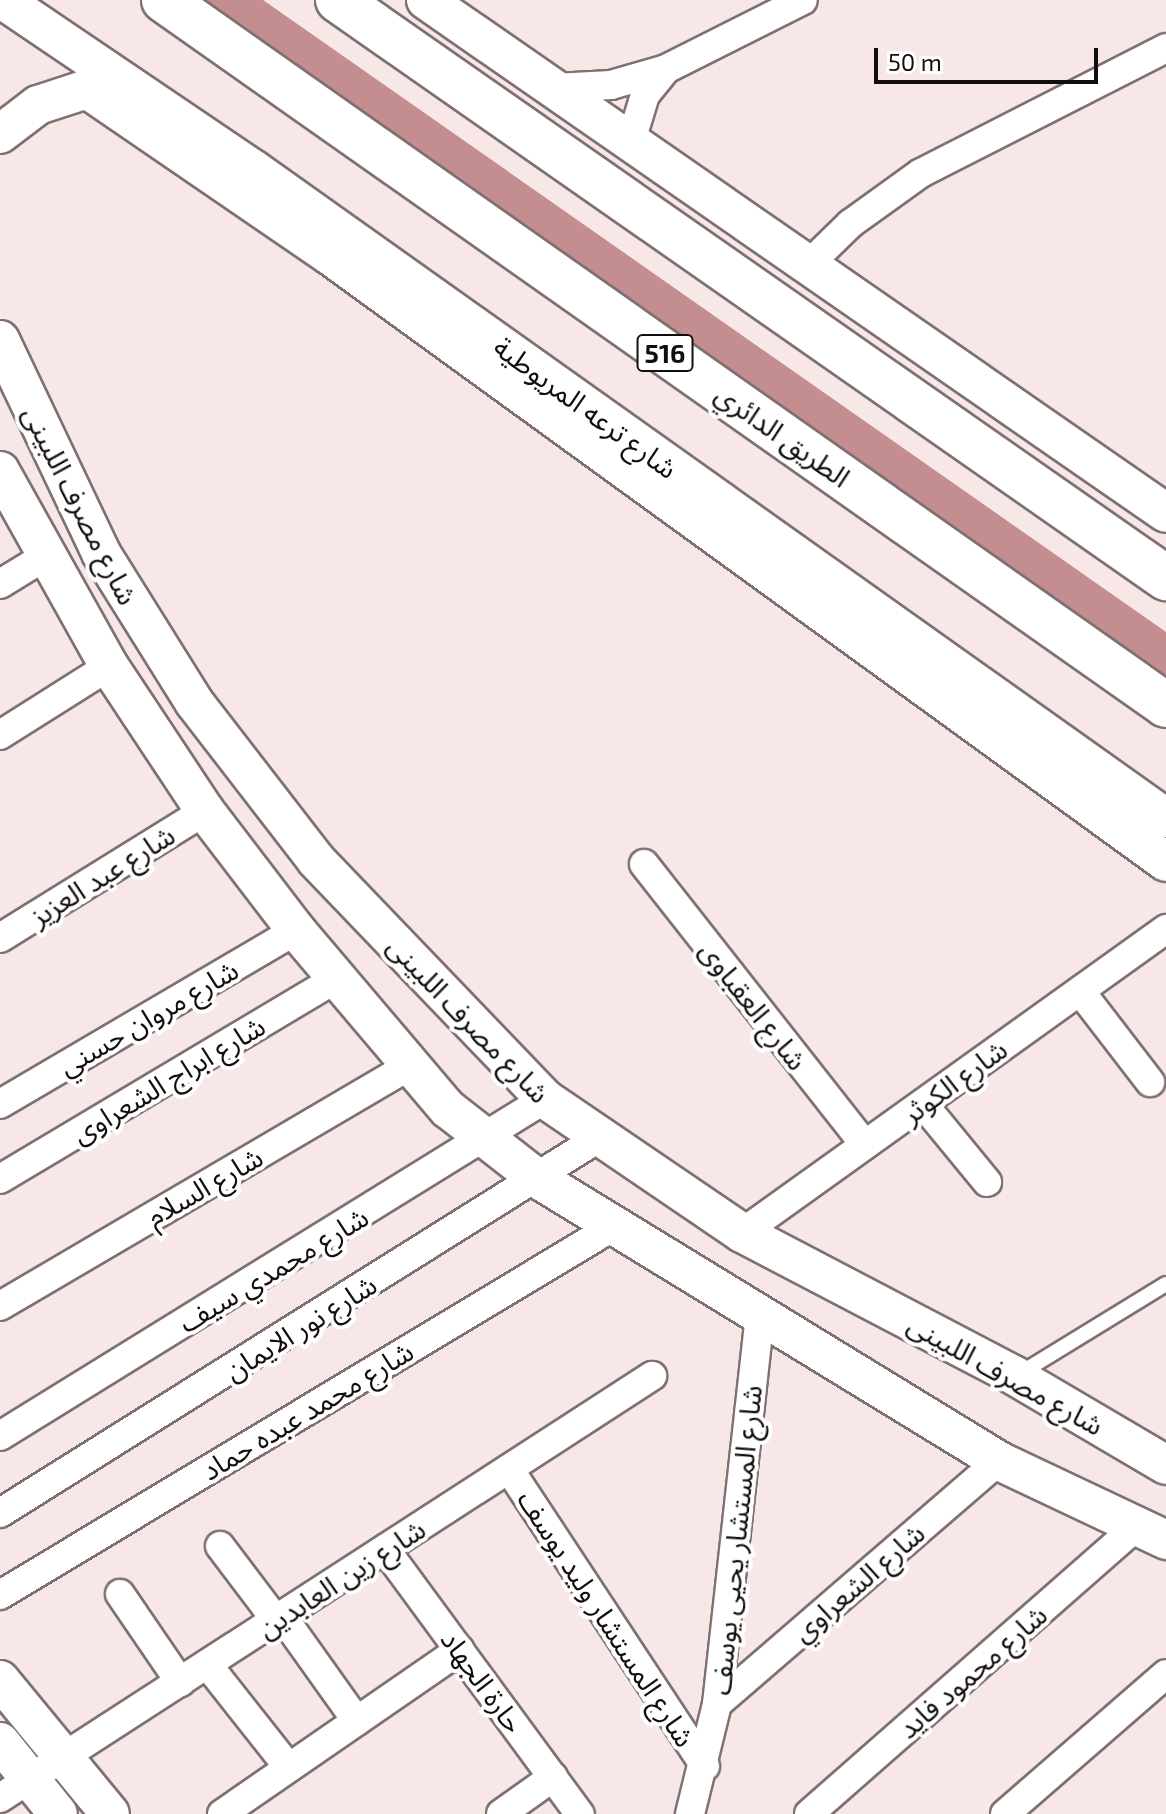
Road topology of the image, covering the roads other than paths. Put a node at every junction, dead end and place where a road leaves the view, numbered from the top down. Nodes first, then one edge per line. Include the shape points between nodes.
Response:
1 (3, 0) edge
2 (164, 0) edge
3 (338, 0) edge
4 (426, 0) edge
5 (803, 0) edge
6 (1166, 48) edge
7 (666, 69) junction
8 (554, 88) junction
9 (0, 134) edge
10 (631, 141) junction
11 (806, 267) junction
12 (0, 340) edge
13 (560, 406) junction
14 (0, 471) edge
15 (1166, 513) edge
16 (44, 557) junction
17 (1166, 578) edge
18 (0, 584) edge
19 (109, 666) junction
20 (1166, 705) edge
21 (0, 735) edge
22 (205, 811) junction
23 (1166, 818) edge
24 (1166, 862) edge
25 (644, 864) dead end
26 (1166, 929) edge
27 (296, 930) junction
28 (0, 938) edge
29 (336, 979) junction
30 (1080, 991) junction
31 (408, 1067) junction
32 (1150, 1082) dead end
33 (545, 1099) junction
34 (0, 1104) edge
35 (923, 1104) junction
36 (597, 1139) junction
37 (483, 1141) junction
38 (865, 1145) junction
39 (0, 1179) edge
40 (538, 1179) junction
41 (987, 1182) dead end
42 (614, 1226) junction
43 (742, 1233) junction
44 (1166, 1284) edge
45 (0, 1306) edge
46 (760, 1313) junction
47 (652, 1376) dead end
48 (1015, 1376) junction
49 (0, 1436) edge
50 (999, 1461) junction
51 (1166, 1465) edge
52 (509, 1469) junction
53 (0, 1513) edge
54 (1150, 1534) edge
55 (220, 1546) dead end
56 (385, 1549) junction
57 (120, 1594) dead end
58 (0, 1595) edge
59 (279, 1618) junction
60 (460, 1650) junction
61 (207, 1664) junction
62 (1166, 1674) edge
63 (0, 1680) edge
64 (180, 1682) junction
65 (717, 1704) junction
66 (357, 1721) junction
67 (0, 1742) edge
68 (63, 1758) junction
69 (705, 1766) junction
70 (289, 1768) junction
71 (553, 1777) junction
72 (15, 1788) edge
73 (691, 1813) edge
74 (58, 1814) edge
75 (110, 1814) edge
76 (222, 1814) edge
77 (501, 1814) edge
78 (580, 1814) edge
79 (809, 1814) edge
80 (1005, 1814) edge

1 - 13 main road, شارع ترعه المريوطية via 253,169
2 - 20 highway, الطريق الدائري / 516
3 - 17 highway
4 - 8 main road
5 - 7 street
6 - 11 street via 921,173 850,224
7 - 8 street via 611,85
7 - 10 street via 638,109
8 - 10 main road
9 - 13 main road via 38,105 87,89
10 - 11 main road
11 - 15 main road
12 - 33 main road, شارع مصرف اللبينى via 101,553 194,702 316,860
13 - 23 main road, شارع ترعه المريوطية
13 - 24 main road
14 - 16 main road, شارع مصرف اللبينى
16 - 18 street
16 - 19 main road, شارع مصرف اللبينى
19 - 21 street
19 - 22 main road, شارع مصرف اللبينى
22 - 27 main road, شارع مصرف اللبينى
22 - 28 street, شارع عبد العزيز
25 - 38 street, شارع العقباوى
26 - 30 street, شارع الكوثر
27 - 29 main road, شارع مصرف اللبينى
27 - 34 street, شارع مروان حسني
29 - 31 main road, شارع مصرف اللبينى
29 - 39 street, شارع ابراج الشعراوى
30 - 32 street
30 - 35 street, شارع الكوثر
31 - 37 main road, شارع مصرف اللبينى
31 - 45 street, شارع السلام
33 - 36 main road, شارع مصرف اللبينى
33 - 37 street, شارع محمدي سيف
35 - 38 street, شارع الكوثر
35 - 41 street
36 - 40 street, شارع نور الايمان
36 - 43 main road, شارع مصرف اللبينى
37 - 40 main road, شارع مصرف اللبينى
37 - 49 street, شارع محمدي سيف
38 - 43 street, شارع الكوثر
40 - 42 main road, شارع مصرف اللبينى
40 - 53 street, شارع نور الايمان
42 - 46 main road, شارع مصرف اللبينى
42 - 58 street, شارع محمد عبده حماد
43 - 48 main road, شارع مصرف اللبينى
44 - 48 lane
46 - 50 main road, شارع مصرف اللبينى
46 - 65 street, شارع المستشار يحيى يوسف
47 - 52 street, شارع زين العابدين
48 - 51 main road, شارع مصرف اللبينى
50 - 54 main road, شارع مصرف اللبينى
50 - 65 street, شارع الشعراوي
52 - 56 street, شارع زين العابدين
52 - 69 street, شارع المستشار وليد يوسف
54 - 79 street, شارع محمود فايد
55 - 59 street
56 - 59 street, شارع زين العابدين
56 - 60 street, حارة الجهاد
57 - 64 street
59 - 61 street, شارع زين العابدين
59 - 66 street
60 - 66 street
60 - 71 street, حارة الجهاد
61 - 64 street, شارع زين العابدين
61 - 70 street
62 - 80 street
63 - 68 main road
64 - 68 street, شارع زين العابدين
65 - 69 street, شارع المستشار يحيى يوسف
66 - 70 street
67 - 72 main road
68 - 72 street, شارع زين العابدين
68 - 75 main road
69 - 73 street, شارع المستشار يحيى يوسف
70 - 76 street
71 - 77 street
71 - 78 street, حارة الجهاد
72 - 74 main road

